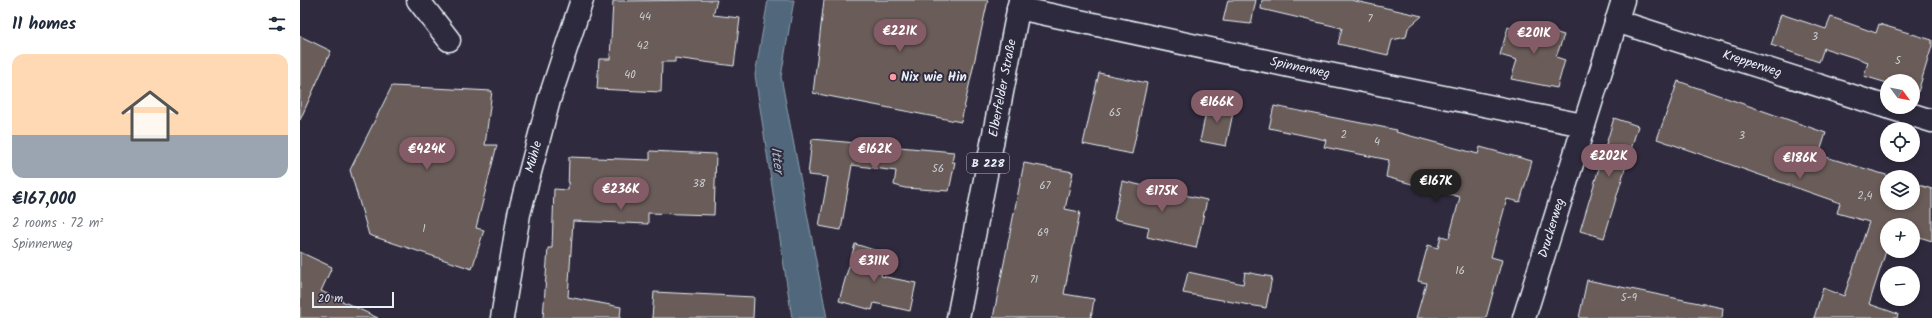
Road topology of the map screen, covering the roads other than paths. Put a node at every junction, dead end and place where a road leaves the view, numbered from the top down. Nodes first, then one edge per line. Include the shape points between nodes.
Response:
1 (418, 0) edge
2 (582, 0) edge
3 (1623, 0) edge
4 (1019, 4) edge
5 (1616, 21) junction
6 (449, 40) dead end
7 (1880, 105) edge
8 (1910, 114) edge
9 (1932, 121) edge
10 (1583, 125) junction
11 (502, 318) edge
12 (958, 318) edge
13 (1524, 318) edge

1 - 6 street
2 - 11 street, Mühle via 549,100 519,214
3 - 5 street, Druckerweg
4 - 10 street, Spinnerweg via 1302,69
4 - 12 street, Elberfelder Straße / B 228
5 - 7 street, Krepperweg
5 - 10 street, Druckerweg
8 - 9 street, Krepperweg
10 - 13 street, Druckerweg

